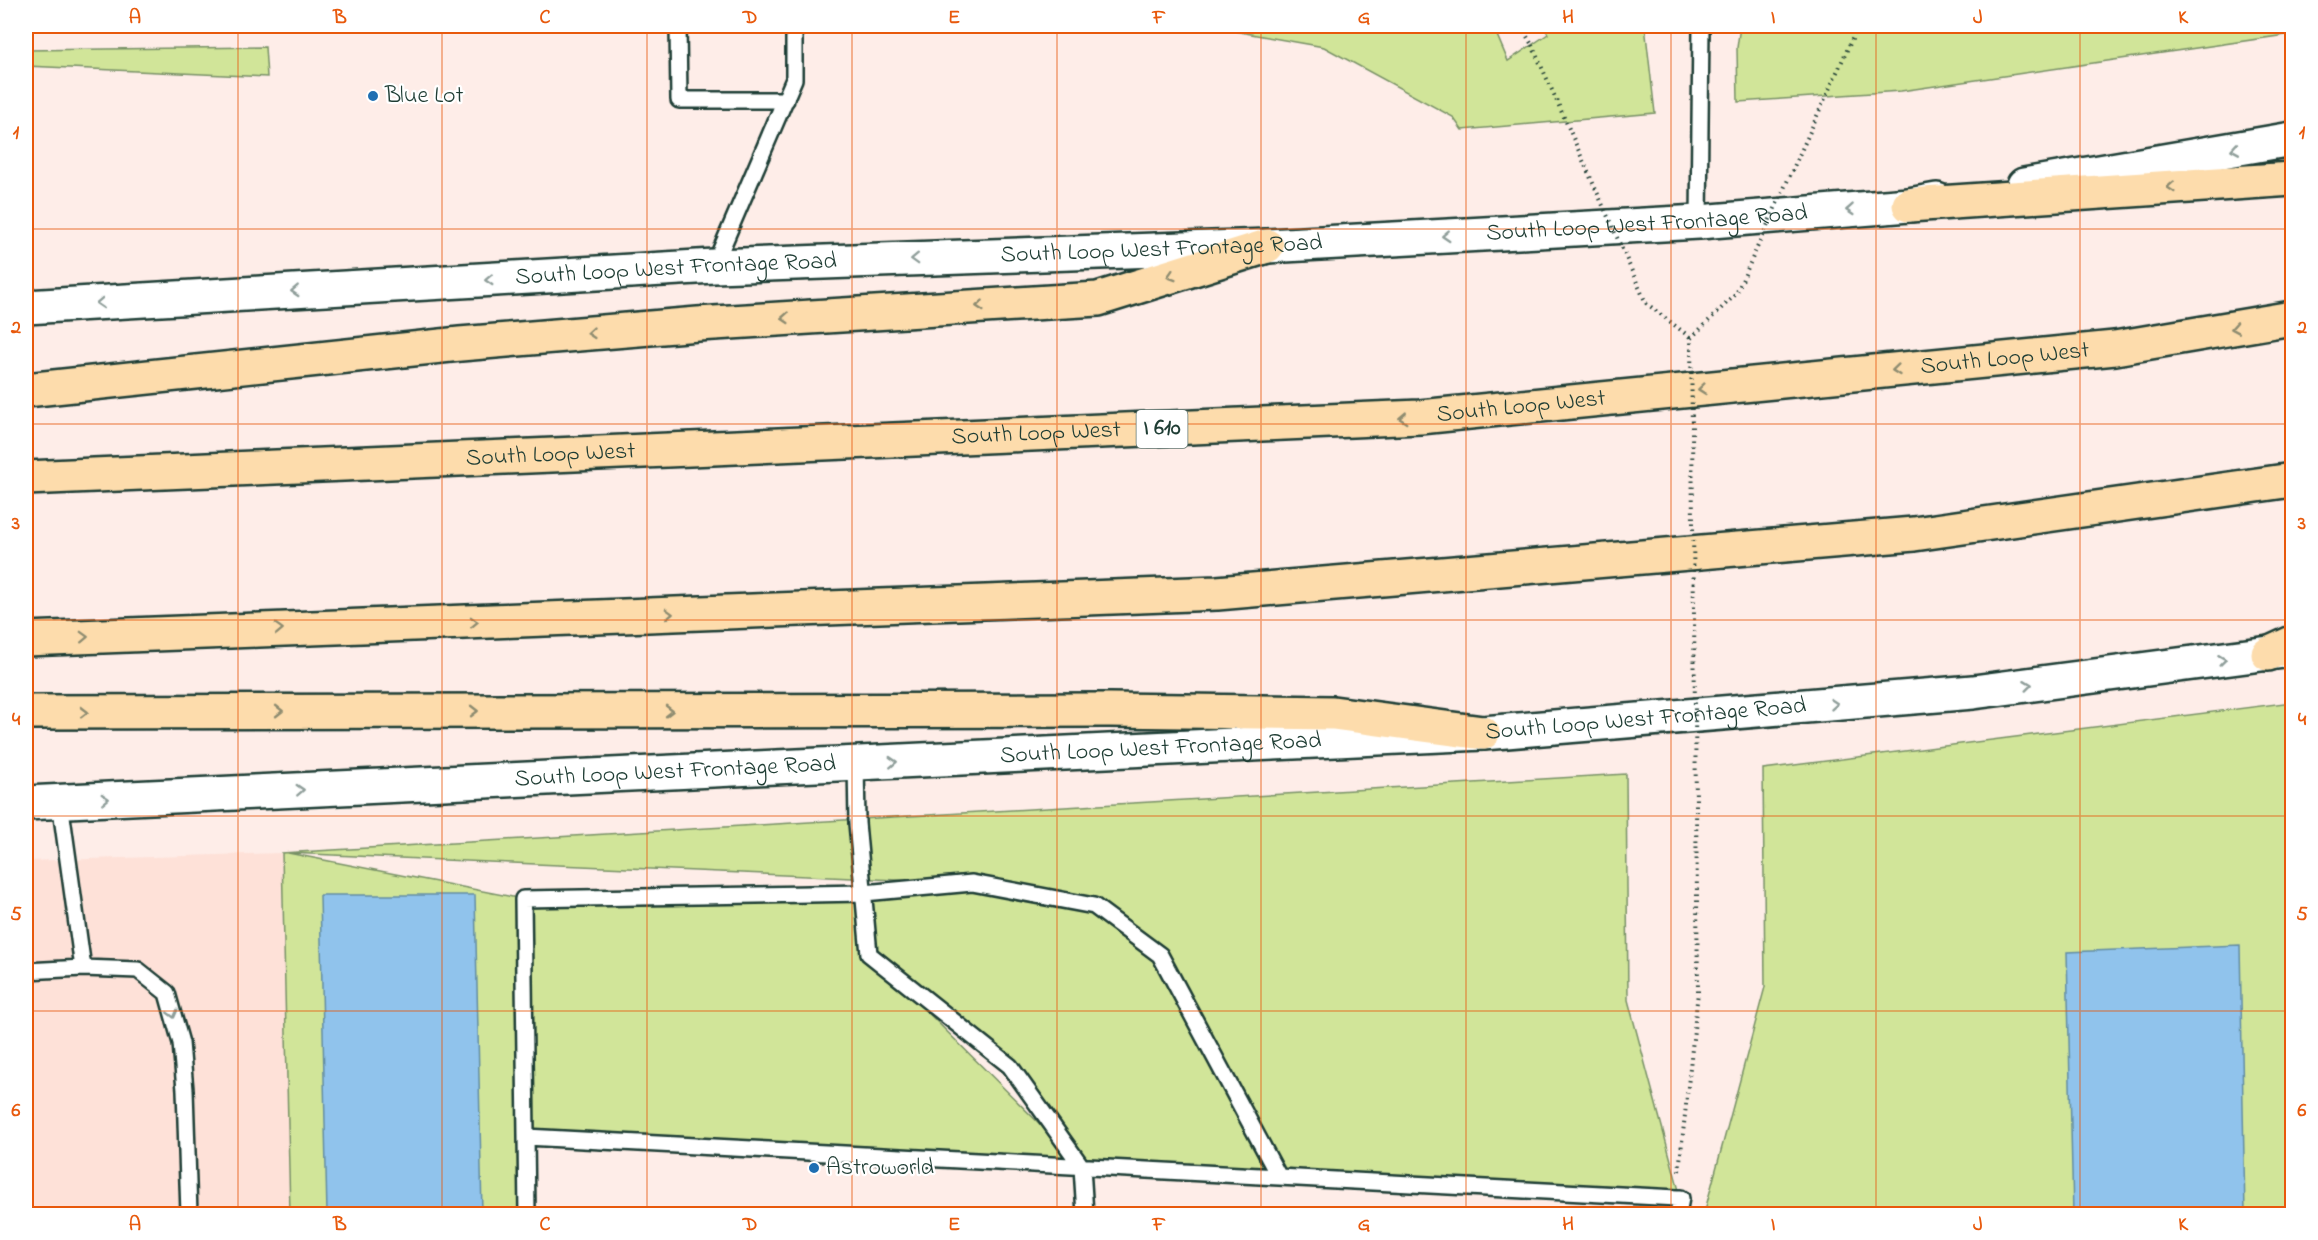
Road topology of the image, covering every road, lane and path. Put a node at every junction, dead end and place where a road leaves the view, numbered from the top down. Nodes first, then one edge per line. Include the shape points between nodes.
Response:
1 (678, 26) edge
2 (794, 26) edge
3 (1521, 26) edge
4 (1701, 26) edge
5 (1858, 26) edge
6 (786, 100) junction
7 (2292, 139) edge
8 (2292, 179) edge
9 (1909, 205) junction
10 (1699, 222) junction
11 (1267, 246) junction
12 (714, 266) junction
13 (26, 307) edge
14 (2292, 318) edge
15 (1691, 338) junction
16 (26, 390) edge
17 (26, 477) edge
18 (2292, 480) edge
19 (26, 639) edge
20 (2284, 649) edge
21 (26, 712) edge
22 (1483, 733) junction
23 (856, 764) junction
24 (60, 802) junction
25 (26, 803) edge
26 (864, 893) junction
27 (83, 968) junction
28 (26, 970) edge
29 (526, 1137) junction
30 (1082, 1167) junction
31 (1279, 1178) junction
32 (1677, 1198) junction
33 (189, 1215) edge
34 (527, 1215) edge
35 (1085, 1215) edge
36 (1678, 1215) edge

1 - 6 lane via 679,100
2 - 6 lane via 794,79
3 - 15 path, bridge via 1646,303
4 - 10 lane
5 - 15 path, bridge via 1736,294
6 - 12 lane
7 -> 9 main road, South Loop West Frontage Road
8 -> 9 highway
9 -> 10 main road, South Loop West Frontage Road
10 -> 11 main road, South Loop West Frontage Road
11 -> 12 main road, South Loop West Frontage Road
11 -> 16 highway via 1098,299 483,342
12 -> 13 main road, South Loop West Frontage Road
14 -> 17 highway, South Loop West / I 610 via 2115,348 1420,417
15 - 32 path, bridge via 1698,992
19 -> 18 highway via 1216,593 1914,534
22 -> 20 main road, South Loop West Frontage Road via 1973,692
21 -> 22 highway via 1333,713
23 -> 22 main road, South Loop West Frontage Road
24 -> 23 main road, South Loop West Frontage Road
23 - 26 lane
24 - 25 main road, South Loop West Frontage Road
24 - 27 lane
26 - 29 lane via 523,899
26 - 30 lane via 869,954 1010,1066
26 - 31 lane via 972,883 1094,906 1160,955
27 - 28 lane
27 -> 33 lane via 138,970 168,993 181,1043
29 - 30 lane
29 - 34 lane
30 - 31 lane
30 - 35 lane
31 - 32 lane
32 - 36 lane via 1681,1198

